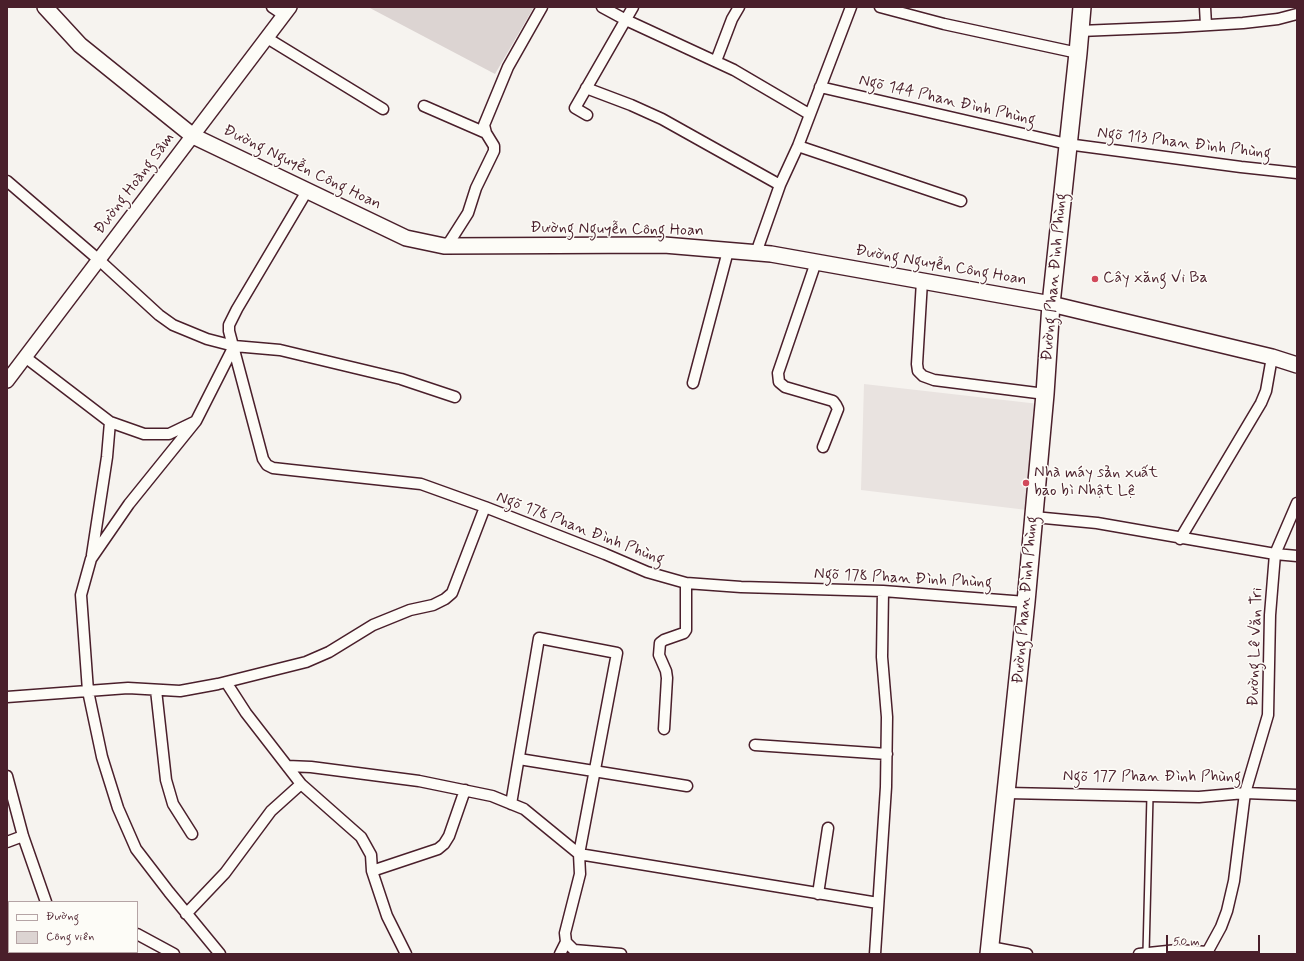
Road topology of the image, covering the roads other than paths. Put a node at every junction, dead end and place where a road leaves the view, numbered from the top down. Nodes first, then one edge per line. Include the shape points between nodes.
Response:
1 (45, 7) edge
2 (272, 7) edge
3 (542, 7) edge
4 (602, 7) edge
5 (633, 7) edge
6 (739, 7) edge
7 (851, 7) edge
8 (880, 7) edge
9 (1082, 7) edge
10 (1205, 7) edge
11 (287, 11) edge
12 (1297, 14) edge
13 (626, 20) junction
14 (1206, 25) junction
15 (1080, 31) junction
16 (267, 38) junction
17 (1078, 53) junction
18 (716, 61) junction
19 (820, 87) junction
20 (586, 88) junction
21 (424, 106) dead end
22 (383, 108) dead end
23 (809, 114) junction
24 (587, 115) dead end
25 (486, 133) junction
26 (193, 136) junction
27 (1067, 144) junction
28 (798, 146) junction
29 (1297, 172) edge
30 (7, 181) edge
31 (780, 185) junction
32 (307, 191) junction
33 (961, 201) dead end
34 (447, 246) junction
35 (728, 251) junction
36 (756, 253) junction
37 (99, 260) junction
38 (816, 262) junction
39 (922, 280) junction
40 (1051, 304) junction
41 (234, 346) junction
42 (25, 357) junction
43 (1272, 358) junction
44 (1297, 365) edge
45 (7, 381) edge
46 (693, 383) dead end
47 (1045, 394) junction
48 (455, 397) dead end
49 (196, 421) junction
50 (110, 422) junction
51 (824, 447) dead end
52 (1297, 503) edge
53 (485, 507) junction
54 (1034, 517) junction
55 (1180, 539) junction
56 (1275, 554) junction
57 (1297, 556) edge
58 (91, 559) junction
59 (686, 583) junction
60 (883, 591) junction
61 (1026, 602) junction
62 (226, 682) junction
63 (156, 690) junction
64 (88, 691) junction
65 (7, 697) edge
66 (664, 729) dead end
67 (755, 745) dead end
68 (887, 754) junction
69 (519, 759) junction
70 (287, 766) junction
71 (594, 772) junction
72 (7, 776) edge
73 (301, 784) junction
74 (687, 786) dead end
75 (465, 790) junction
76 (1007, 793) junction
77 (1245, 793) junction
78 (1297, 795) edge
79 (1150, 796) junction
80 (511, 804) junction
81 (828, 828) dead end
82 (192, 834) dead end
83 (23, 836) junction
84 (7, 842) edge
85 (579, 854) junction
86 (372, 871) junction
87 (818, 894) junction
88 (46, 901) edge
89 (878, 903) junction
90 (186, 914) junction
91 (138, 935) edge
92 (566, 942) junction
93 (990, 950) edge
94 (1208, 953) edge
95 (174, 954) edge
96 (220, 954) edge
97 (406, 954) edge
98 (560, 954) edge
99 (621, 954) edge
100 (875, 954) edge
101 (1028, 954) edge
102 (1142, 954) edge

1 - 26 main road, Đường Nguyễn Công Hoan via 80,45
2 - 11 street
3 - 25 street via 508,66 484,125
4 - 13 street
5 - 13 street
6 - 18 street
7 - 19 street
8 - 17 street via 944,24
9 - 15 main road, Đường Phan Đình Phùng
10 - 14 street
11 - 16 street, Đường Hoàng Sâm
12 - 14 street via 1278,19
13 - 18 street
13 - 20 street
14 - 15 street
15 - 17 main road, Đường Phan Đình Phùng
16 - 22 street
16 - 26 street, Đường Hoàng Sâm
17 - 27 main road, Đường Phan Đình Phùng
18 - 23 street
19 - 23 street
19 - 27 street, Ngõ 144 Phan Đình Phùng
20 - 24 street via 575,108
20 - 31 street via 662,119
21 - 25 street
23 - 28 street
25 - 34 street via 494,151 476,188 468,213
26 - 32 main road, Đường Nguyễn Công Hoan
26 - 37 street, Đường Hoàng Sâm
27 - 29 street, Ngõ 113 Phan Đình Phùng
27 - 40 main road, Đường Phan Đình Phùng
28 - 31 street
28 - 33 street
30 - 37 street
31 - 36 street
32 - 34 main road, Đường Nguyễn Công Hoan via 406,238
32 - 41 street via 231,320 229,330
34 - 35 main road, Đường Nguyễn Công Hoan via 664,245
35 - 36 main road, Đường Nguyễn Công Hoan
35 - 46 street
36 - 38 main road, Đường Nguyễn Công Hoan
37 - 41 street via 173,326
37 - 42 street, Đường Hoàng Sâm
38 - 39 main road, Đường Nguyễn Công Hoan
38 - 51 street via 778,373 779,382 785,386 836,404 838,409
39 - 40 main road, Đường Nguyễn Công Hoan
39 - 47 street via 917,364 918,371 923,376 934,380
40 - 43 main road, Đường Nguyễn Công Hoan
40 - 47 main road, Đường Phan Đình Phùng
41 - 48 street via 280,350 380,374
41 - 49 street
41 - 53 street via 263,459 267,465 273,468 421,484
42 - 45 street, Đường Hoàng Sâm
42 - 50 street
43 - 44 main road, Đường Nguyễn Công Hoan
43 - 55 street via 1266,391 1261,403
47 - 54 main road, Đường Phan Đình Phùng
49 - 50 street via 170,434 144,434
49 - 58 street via 129,504
50 - 58 street
52 - 56 street, Đường Lê Văn Tri
53 - 59 street, Ngõ 178 Phan Đình Phùng via 647,572
53 - 62 street, Ngõ 178 Phan Đình Phùng via 452,594 445,600 410,610 374,625 329,652 306,662
54 - 55 street via 1097,524
54 - 61 main road, Đường Phan Đình Phùng
55 - 56 street
56 - 57 street
56 - 77 street, Đường Lê Văn Tri via 1270,615 1268,715
58 - 64 street via 81,595
59 - 60 street, Ngõ 178 Phan Đình Phùng
59 - 66 street via 686,630 660,644 659,655 667,678
60 - 61 street, Ngõ 178 Phan Đình Phùng
60 - 68 street via 882,657
61 - 76 main road, Đường Phan Đình Phùng
62 - 63 street, Ngõ 178 Phan Đình Phùng via 180,691
62 - 70 street via 246,713
63 - 64 street, Ngõ 178 Phan Đình Phùng via 128,688
63 - 82 street via 166,780 172,804
64 - 65 street, Ngõ 178 Phan Đình Phùng
64 - 90 street via 102,757 121,815 136,849
67 - 68 street
68 - 89 street via 885,825
69 - 71 street
69 - 71 street via 539,638 617,653
69 - 80 street
70 - 73 street
70 - 75 street via 419,781
71 - 74 street
71 - 85 street
72 - 83 street
73 - 86 street via 361,837 371,856
73 - 90 street via 271,811 225,873
75 - 80 street via 492,796
75 - 86 street via 444,844
76 - 79 street, Ngõ 177 Phan Đình Phùng
76 - 93 main road, Đường Phan Đình Phùng
77 - 78 street, Ngõ 177 Phan Đình Phùng
77 - 79 street, Ngõ 177 Phan Đình Phùng via 1200,797
77 - 94 street, Đường Lê Văn Tri via 1234,881 1223,921
79 - 102 lane
80 - 85 street via 524,809
81 - 87 street
83 - 84 street
83 - 88 street
85 - 87 street
85 - 92 street via 580,874 565,933
86 - 97 street via 386,916
87 - 89 street
89 - 100 street
90 - 96 street
91 - 95 street
92 - 98 street
92 - 99 street via 574,950
93 - 101 street
94 - 102 street via 1177,950

